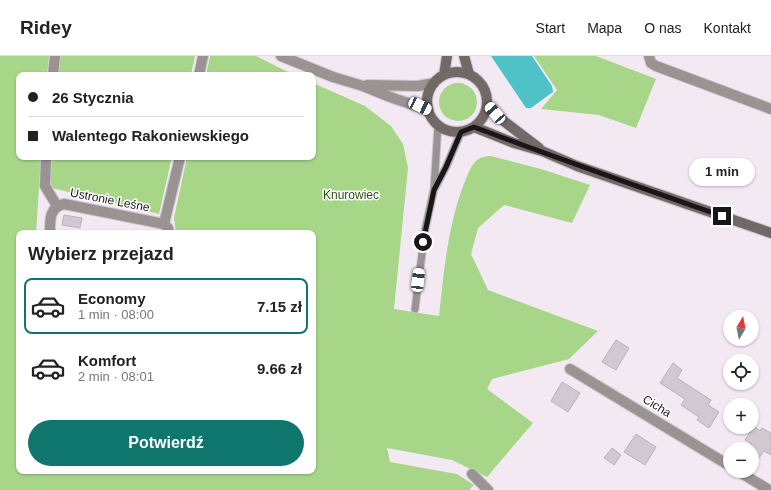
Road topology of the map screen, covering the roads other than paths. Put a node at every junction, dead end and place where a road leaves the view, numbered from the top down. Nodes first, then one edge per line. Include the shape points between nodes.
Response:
1 (55, 56) edge
2 (203, 56) edge
3 (281, 56) edge
4 (447, 56) edge
5 (464, 56) edge
6 (649, 56) edge
7 (53, 72) edge
8 (200, 72) edge
9 (469, 74) junction
10 (444, 75) junction
11 (434, 83) junction
12 (362, 86) junction
13 (488, 105) junction
14 (771, 109) edge
15 (428, 110) junction
16 (438, 125) junction
17 (474, 127) junction
18 (461, 132) junction
19 (542, 151) junction
20 (46, 160) edge
21 (179, 160) edge
22 (434, 190) junction
23 (57, 206) junction
24 (166, 229) edge
25 (50, 230) edge
26 (771, 233) edge
27 (415, 309) dead end
28 (570, 369) dead end
29 (723, 462) edge
30 (472, 474) dead end
31 (749, 478) edge
32 (488, 490) edge
33 (769, 490) edge

1 - 7 street
2 - 8 street
3 - 12 street via 321,73
4 - 10 street
5 - 9 street
6 - 14 street via 651,63 656,66
9 - 10 street via 456,72
9 - 13 street via 476,78 485,90
10 - 11 street
11 - 12 street via 418,86
11 - 15 street via 428,96
12 - 15 street
13 - 17 street via 483,118
13 - 19 street via 501,119
15 - 16 street
16 - 18 street via 449,131
16 - 22 lane
17 - 18 street
17 - 19 street
18 - 22 lane
19 - 26 street via 577,166
20 - 23 street via 45,186
21 - 24 street, Ustronie Leśne
22 - 27 lane via 425,230
23 - 24 street, Ustronie Leśne via 69,204
23 - 25 street, Ustronie Leśne via 52,212
28 - 29 street, Cicha
30 - 32 street
31 - 33 street

